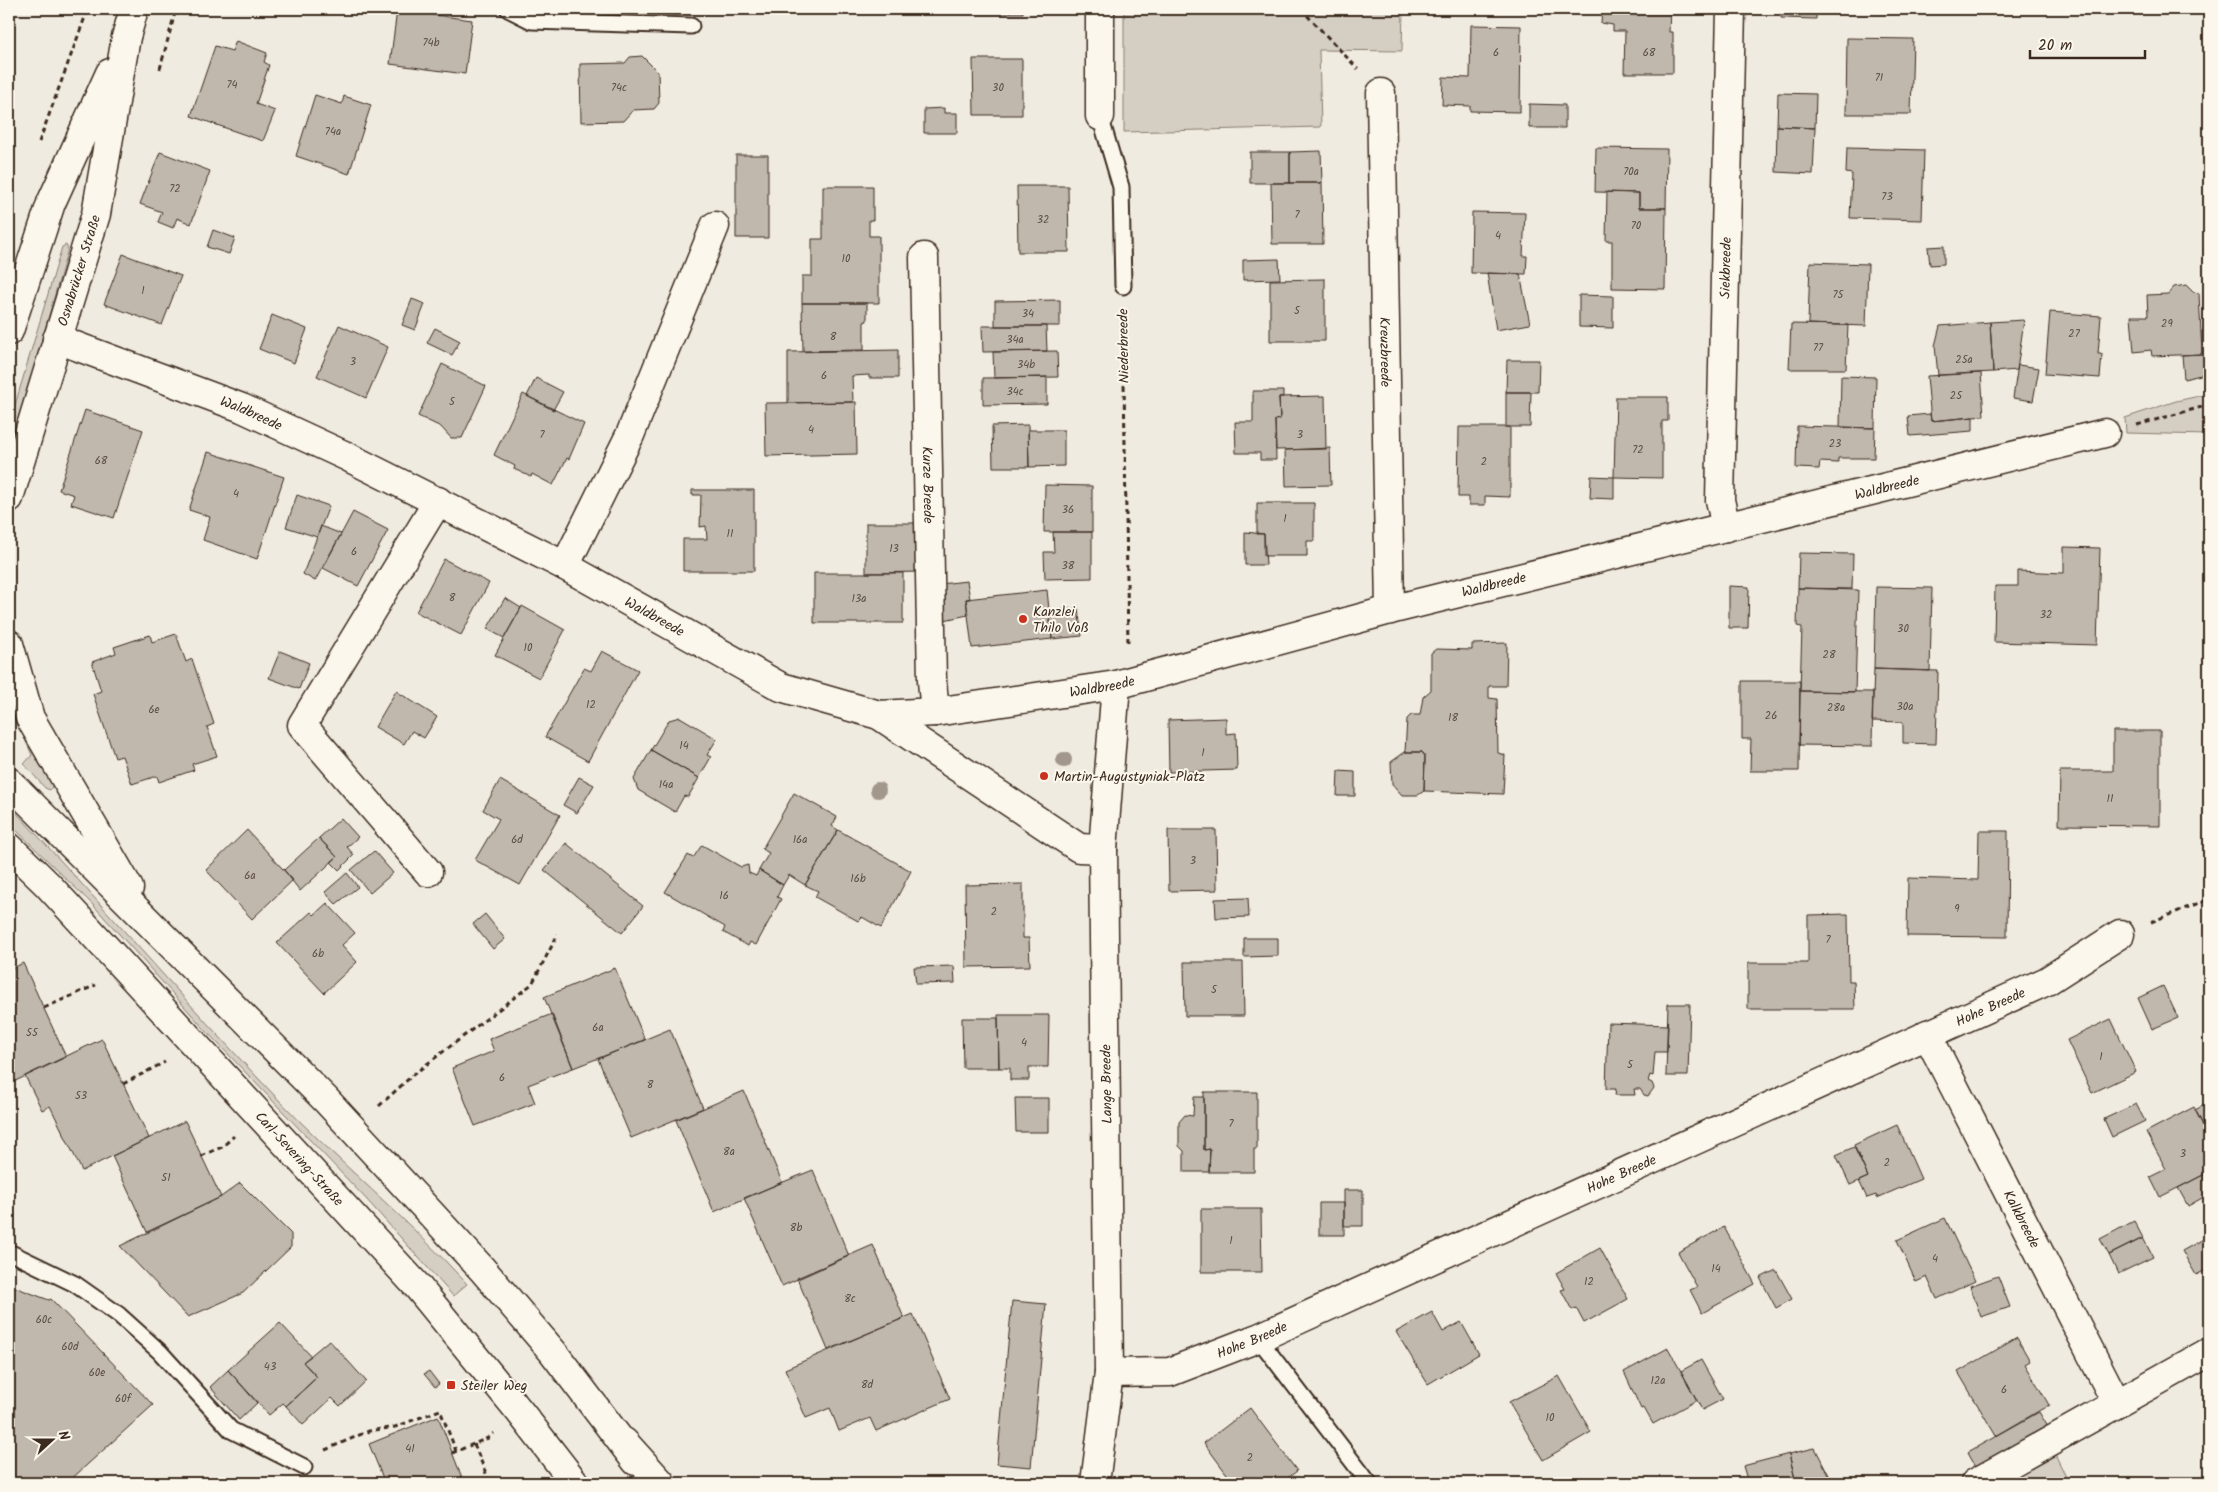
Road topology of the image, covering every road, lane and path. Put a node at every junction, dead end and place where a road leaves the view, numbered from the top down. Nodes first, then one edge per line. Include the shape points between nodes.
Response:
1 (88, 9) edge
2 (134, 9) edge
3 (176, 9) edge
4 (508, 9) edge
5 (1100, 9) edge
6 (1301, 9) edge
7 (1731, 9) edge
8 (690, 26) dead end
9 (126, 37) junction
10 (160, 69) dead end
11 (1381, 93) joint
12 (1100, 116) joint
13 (36, 149) dead end
14 (715, 226) dead end
15 (924, 257) dead end
16 (1123, 286) joint
17 (9, 330) edge
18 (57, 339) junction
19 (2209, 405) edge
20 (2105, 433) joint
21 (9, 498) edge
22 (438, 501) junction
23 (1726, 527) junction
24 (565, 566) junction
25 (1390, 610) junction
26 (9, 644) edge
27 (1116, 685) junction
28 (935, 712) junction
29 (879, 715) junction
30 (9, 782) edge
31 (9, 847) edge
32 (1103, 849) junction
33 (9, 863) edge
34 (428, 872) dead end
35 (48, 884) junction
36 (2209, 899) edge
37 (150, 923) junction
38 (558, 934) dead end
39 (2120, 934) joint
40 (122, 966) junction
41 (44, 1008) dead end
42 (1927, 1034) junction
43 (190, 1039) junction
44 (123, 1084) dead end
45 (379, 1106) dead end
46 (9, 1252) edge
47 (1258, 1338) junction
48 (2209, 1352) edge
49 (1109, 1373) junction
50 (2116, 1402) junction
51 (520, 1412) junction
52 (624, 1442) junction
53 (474, 1444) junction
54 (320, 1452) dead end
55 (304, 1467) dead end
56 (490, 1483) edge
57 (575, 1483) edge
58 (650, 1483) edge
59 (661, 1483) edge
60 (1095, 1483) edge
61 (1369, 1483) edge
62 (1975, 1483) edge

1 - 13 path
2 - 9 main road, Osnabrücker Straße
3 - 10 path
4 - 8 lane via 532,20
5 - 12 main road
6 - 11 path
7 - 23 main road, Siekbreede via 1720,500
9 - 17 main road, Osnabrücker Straße via 51,203
9 - 18 main road, Osnabrücker Straße via 96,214
11 - 25 main road, Kreuzbreede
12 - 16 lane via 1122,187
14 - 24 main road via 630,435
15 - 28 main road, Kurze Breede
16 - 27 path, Niederbreede via 1128,649
18 - 21 main road, Osnabrücker Straße
18 - 22 main road, Waldbreede via 242,408
19 - 20 path
20 - 23 main road, Waldbreede
22 - 24 main road, Waldbreede
22 - 34 main road via 302,725
23 - 25 main road, Waldbreede
24 - 29 main road, Waldbreede via 781,687
25 - 27 main road, Waldbreede
26 - 37 main road via 30,718
27 - 28 main road, Waldbreede
27 - 32 main road, Lange Breede
28 - 29 main road, Waldbreede
29 - 32 main road, Waldbreede via 1079,848
30 - 37 main road
31 - 35 main road, Carl-Severing-Straße
32 - 49 main road, Lange Breede
33 - 35 main road
35 - 40 main road, Carl-Severing-Straße
36 - 39 path
37 - 52 main road via 326,1100 482,1269
38 - 45 path via 532,984 414,1074
39 - 42 main road, Hohe Breede via 2048,981
40 - 41 path via 105,982
40 - 43 main road, Carl-Severing-Straße
42 - 47 main road, Hohe Breede
42 - 50 main road, Kalkbreede
43 - 44 path via 162,1065
43 - 51 main road, Carl-Severing-Straße via 417,1286
46 - 55 lane via 75,1284 119,1315 160,1352 231,1430
47 - 49 main road, Hohe Breede via 1170,1372
47 - 61 lane
48 - 50 main road
49 - 60 main road, Lange Breede
50 - 62 main road
51 - 53 path via 488,1438
51 - 57 main road, Carl-Severing-Straße
52 - 58 main road
52 - 59 main road
53 - 54 path via 454,1452 440,1410 395,1428 369,1431
53 - 56 path

